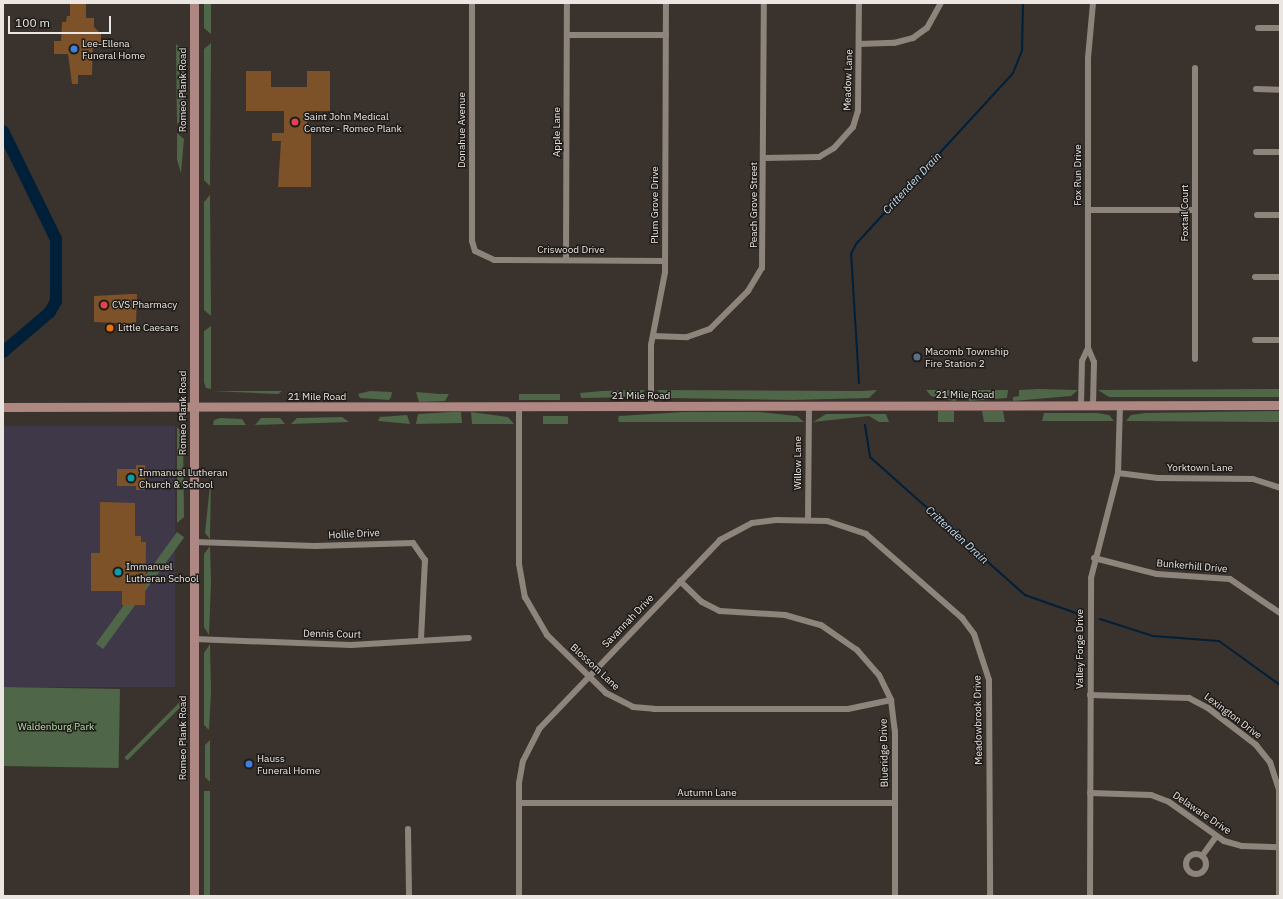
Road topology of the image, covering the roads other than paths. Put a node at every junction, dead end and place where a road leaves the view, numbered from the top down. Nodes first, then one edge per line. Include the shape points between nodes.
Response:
1 (194, 3) edge
2 (472, 3) edge
3 (567, 3) edge
4 (666, 3) edge
5 (764, 3) edge
6 (859, 3) edge
7 (941, 3) edge
8 (1093, 3) edge
9 (1258, 28) dead end
10 (1280, 28) edge
11 (567, 35) junction
12 (666, 35) junction
13 (859, 44) junction
14 (1196, 68) dead end
15 (1256, 89) dead end
16 (1280, 90) edge
17 (1256, 152) dead end
18 (1280, 152) edge
19 (764, 158) junction
20 (1088, 210) junction
21 (1195, 210) junction
22 (1257, 215) dead end
23 (1280, 215) edge
24 (478, 255) joint
25 (566, 260) junction
26 (665, 260) junction
27 (1255, 277) dead end
28 (1280, 277) edge
29 (653, 336) junction
30 (1255, 340) dead end
31 (1280, 340) edge
32 (1088, 348) junction
33 (1195, 359) dead end
34 (1280, 405) edge
35 (651, 406) junction
36 (809, 406) junction
37 (1081, 406) junction
38 (1094, 406) junction
39 (1120, 406) junction
40 (3, 407) edge
41 (519, 407) junction
42 (194, 408) junction
43 (1118, 473) junction
44 (1280, 488) edge
45 (808, 520) junction
46 (194, 542) junction
47 (1094, 558) junction
48 (680, 581) junction
49 (1280, 613) edge
50 (469, 638) dead end
51 (194, 639) junction
52 (421, 639) junction
53 (588, 676) junction
54 (1090, 695) junction
55 (891, 700) junction
56 (1090, 793) junction
57 (519, 803) junction
58 (895, 803) junction
59 (408, 829) dead end
60 (1216, 837) junction
61 (1279, 847) junction
62 (1202, 856) dead end
63 (194, 896) edge
64 (409, 896) edge
65 (519, 896) edge
66 (895, 896) edge
67 (990, 896) edge
68 (1090, 896) edge
69 (1279, 896) edge

1 - 42 street, Romeo Plank Road
2 - 24 street, Donahue Avenue via 472,241
3 - 11 street, Apple Lane
4 - 12 street, Plum Grove Drive
5 - 19 street, Peach Grove Street
6 - 13 street, Meadow Lane
7 - 13 street via 932,21 913,38 894,43
8 - 20 street, Fox Run Drive via 1088,58
9 - 10 street
11 - 12 street
11 - 25 street, Apple Lane
12 - 26 street, Plum Grove Drive
13 - 19 street, Meadow Lane via 858,111 848,134 819,157
14 - 21 street, Foxtail Court
15 - 16 street
17 - 18 street
19 - 29 street, Peach Grove Street via 763,260 754,284 704,332 687,337
20 - 21 street
20 - 32 street, Fox Run Drive
21 - 33 street, Foxtail Court
22 - 23 street
24 - 25 street, Criswood Drive via 494,260
25 - 26 street, Criswood Drive
26 - 29 street, Plum Grove Drive
27 - 28 street
29 - 35 street, Plum Grove Drive
30 - 31 street
32 - 37 street, Fox Run Drive via 1082,361
32 - 38 street, Fox Run Drive via 1094,362
34 - 39 street, 21 Mile Road
35 - 36 street, 21 Mile Road
35 - 41 street, 21 Mile Road
36 - 37 street, 21 Mile Road
36 - 45 street, Willow Lane
37 - 38 street, 21 Mile Road
38 - 39 street, 21 Mile Road
39 - 43 street, Valley Forge Drive
40 - 42 street, 21 Mile Road
41 - 42 street, 21 Mile Road
41 - 53 street, Blossom Lane via 521,587 540,626
42 - 46 street, Romeo Plank Road
43 - 44 street, Yorktown Lane via 1158,478 1253,479
43 - 47 street, Valley Forge Drive
45 - 48 street, Savannah Drive via 764,520 741,527 720,540
45 - 67 street, Meadowbrook Drive via 848,525 874,540 962,618 978,642 989,680
46 - 51 street, Romeo Plank Road
46 - 52 street, Hollie Drive via 316,546 413,543 425,560
47 - 49 street, Bunkerhill Drive via 1157,574 1230,579
47 - 54 street, Valley Forge Drive via 1090,590
48 - 53 street, Savannah Drive
48 - 55 street, Blueridge Drive via 702,602 720,611 797,617 832,631 874,668
50 - 52 street, Dennis Court
51 - 52 street, Dennis Court via 351,645
51 - 63 street, Romeo Plank Road
53 - 55 street, Blossom Lane via 615,699 642,709 848,709
53 - 57 street, Savannah Drive via 532,739 521,772
54 - 56 street, Valley Forge Drive
54 - 61 street, Lexington Drive via 1189,698 1248,738 1270,762 1277,779
55 - 58 street, Blueridge Drive via 895,731
56 - 60 street, Delaware Drive via 1141,793 1160,798
56 - 68 street, Valley Forge Drive
57 - 58 street, Autumn Lane
57 - 65 street, Savannah Drive
58 - 66 street, Blueridge Drive
59 - 64 street
60 - 61 street, Delaware Drive via 1242,846
60 - 62 street
61 - 69 street, Lexington Drive

